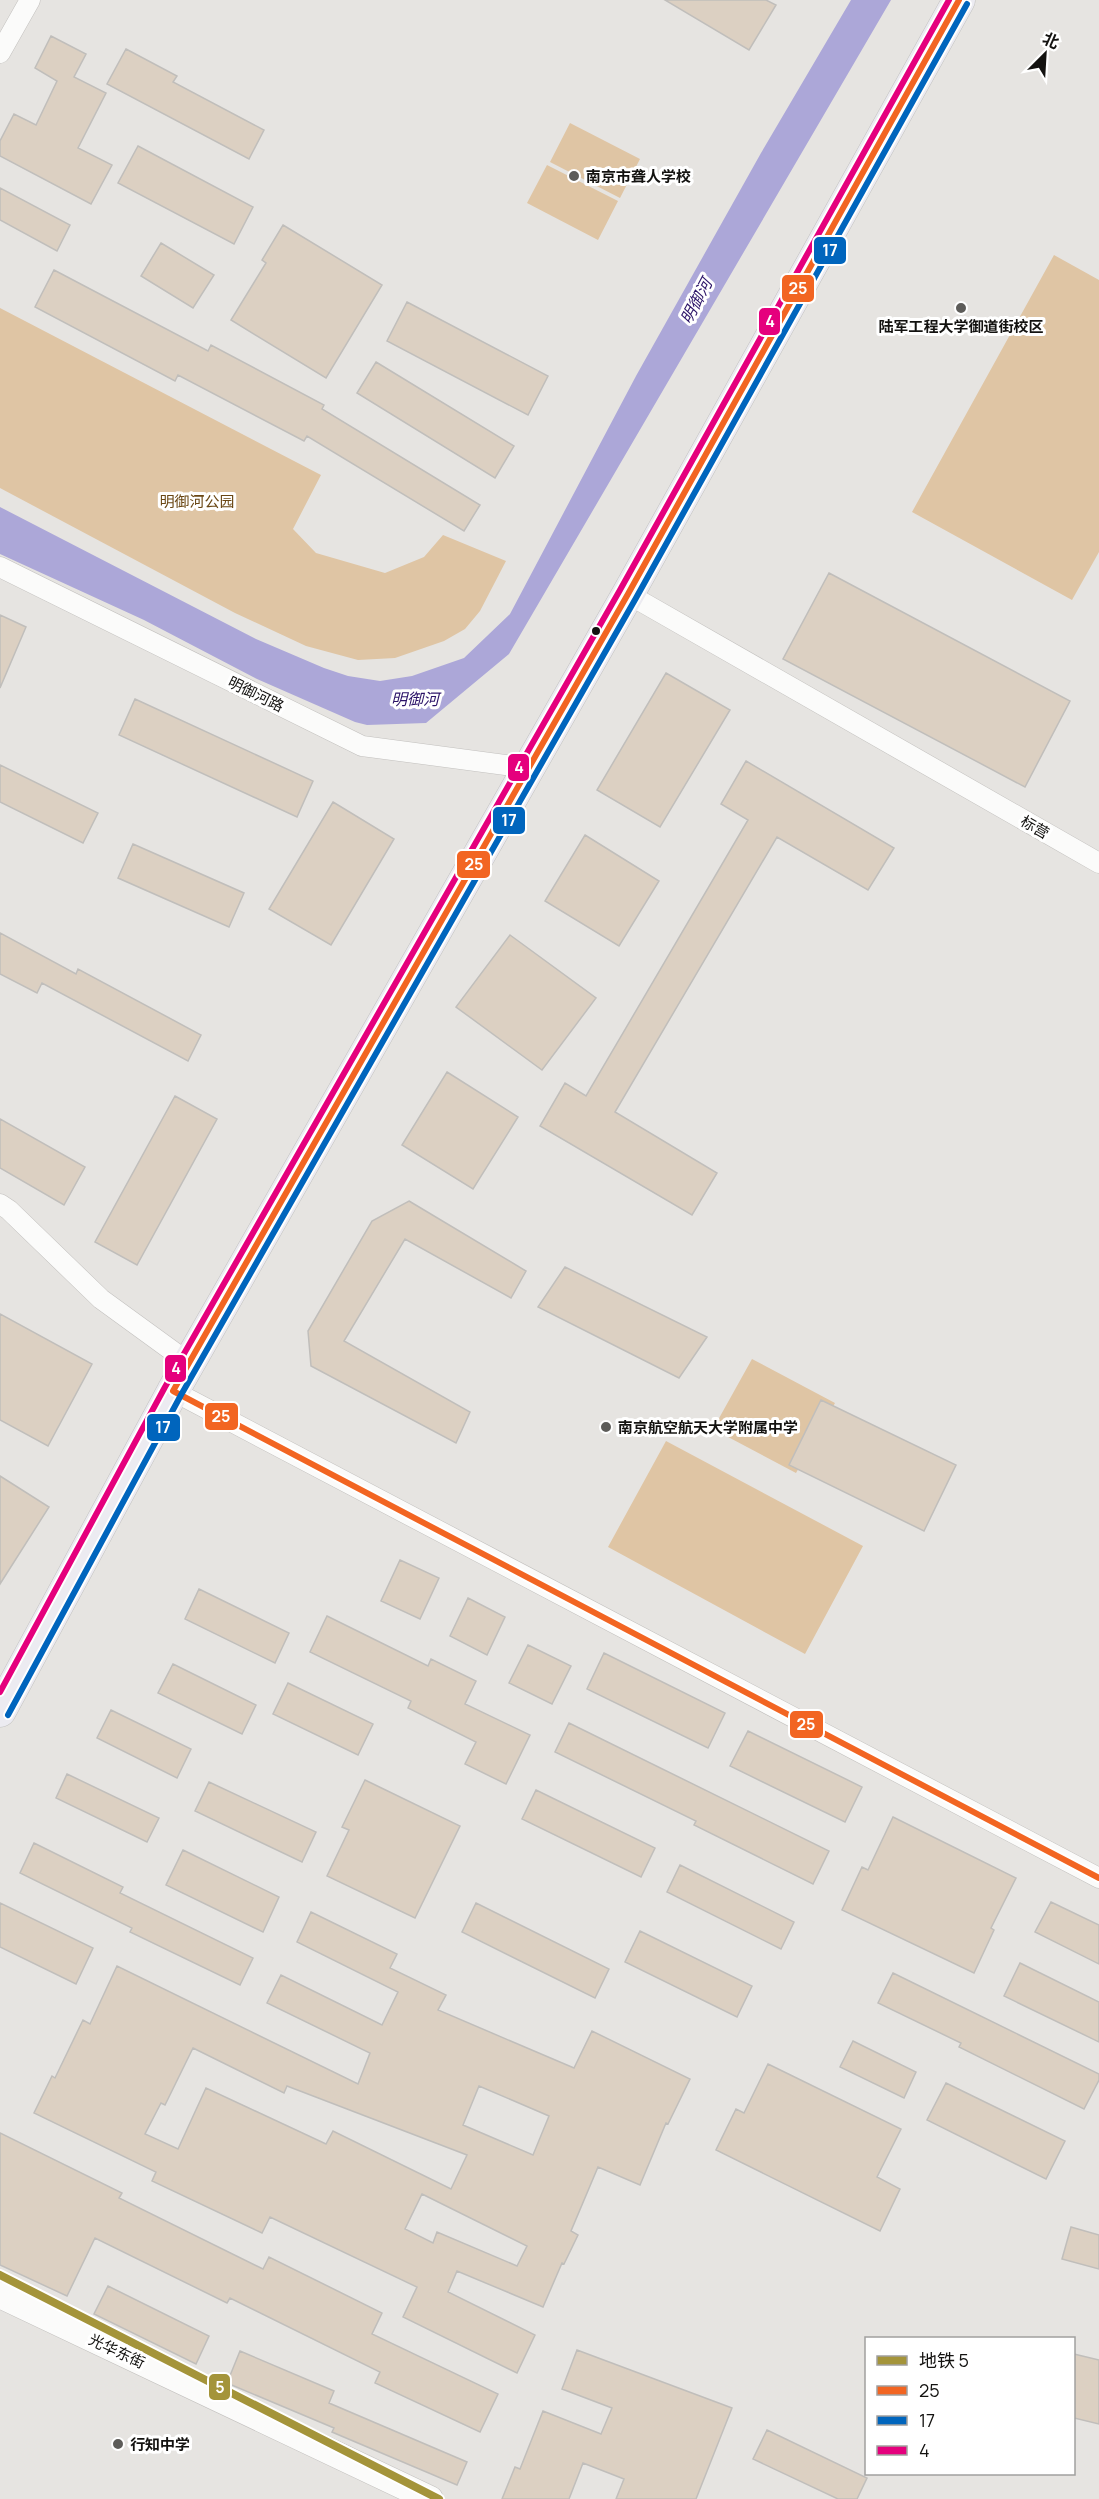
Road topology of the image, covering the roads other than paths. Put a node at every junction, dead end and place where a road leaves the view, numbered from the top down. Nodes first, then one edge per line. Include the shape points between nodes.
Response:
1 (30, 0) edge
2 (959, 0) edge
3 (0, 53) edge
4 (0, 567) edge
5 (628, 594) junction
6 (528, 768) junction
7 (1099, 863) edge
8 (0, 1204) edge
9 (189, 1363) junction
10 (173, 1391) junction
11 (0, 1711) edge
12 (1099, 1878) edge
13 (0, 2295) edge
14 (430, 2499) edge

1 - 3 street
2 - 5 main road
4 - 6 street, 明御河路 via 362,746
5 - 6 main road
5 - 7 street, 标营
6 - 9 main road
8 - 9 street via 101,1299
9 - 10 main road
10 - 11 main road
10 - 12 street
13 - 14 street, 光华东街

